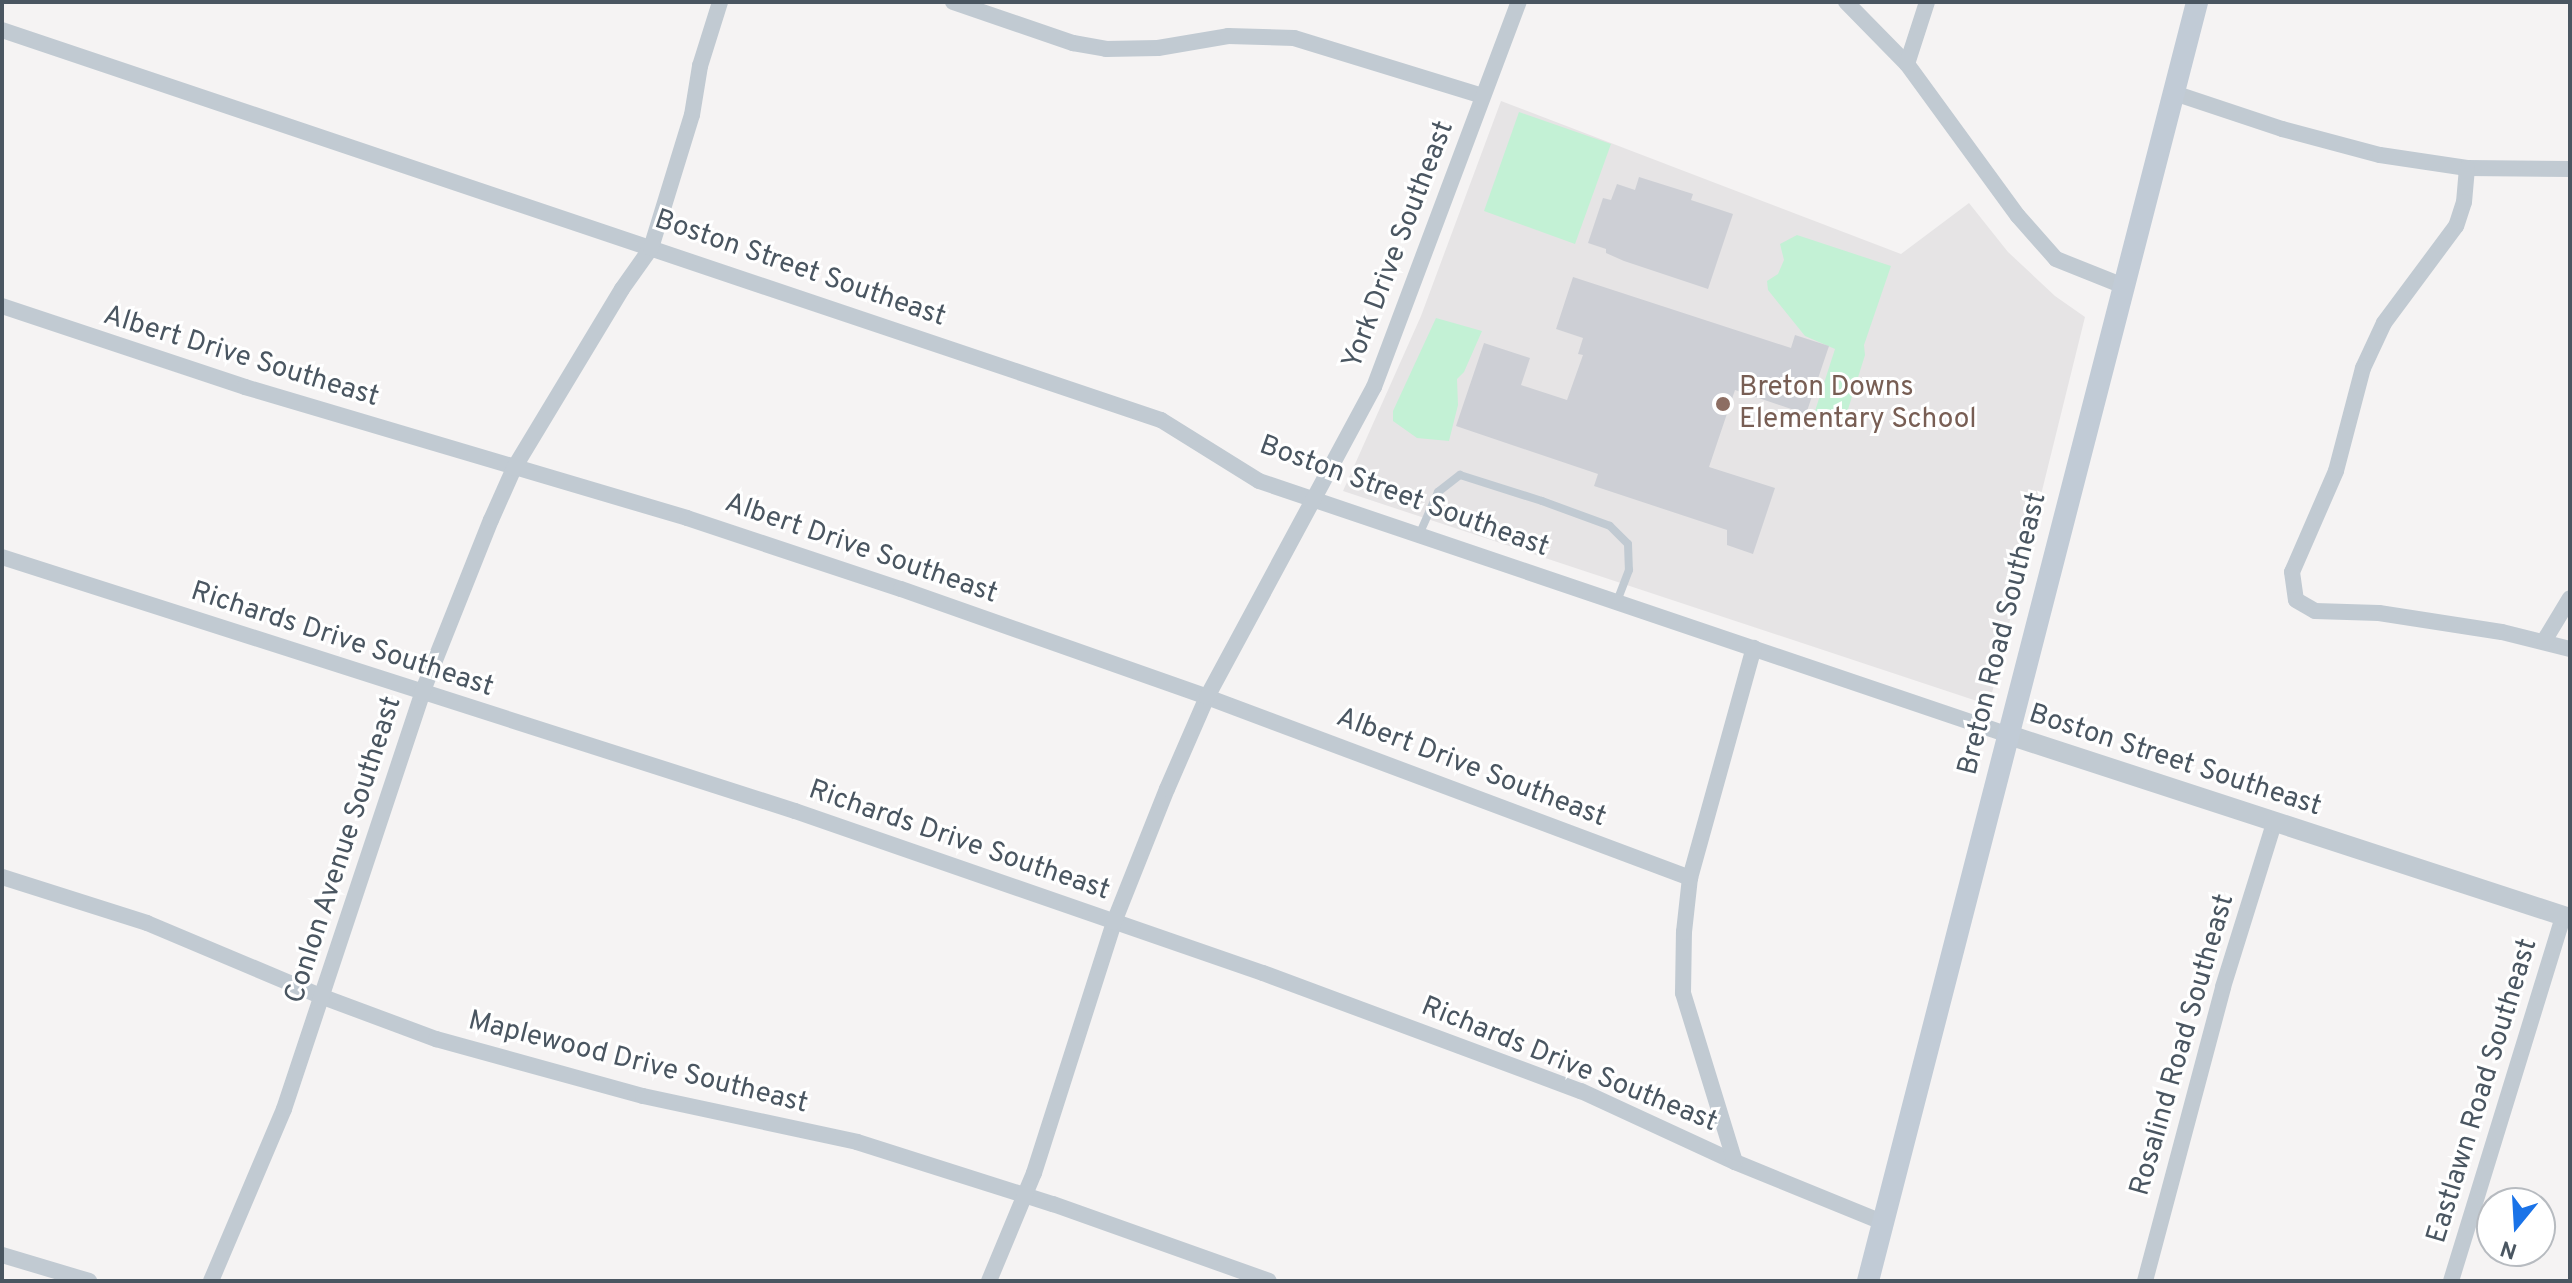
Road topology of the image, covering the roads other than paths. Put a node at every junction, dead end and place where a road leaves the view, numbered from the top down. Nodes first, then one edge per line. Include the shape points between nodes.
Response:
1 (720, 2) edge
2 (953, 2) edge
3 (1519, 2) edge
4 (1846, 2) edge
5 (1927, 2) edge
6 (2197, 2) edge
7 (2, 30) edge
8 (1907, 64) junction
9 (2174, 93) junction
10 (1482, 96) junction
11 (2467, 168) junction
12 (2570, 169) edge
13 (651, 248) junction
14 (2121, 285) junction
15 (2, 306) edge
16 (514, 468) junction
17 (1314, 501) junction
18 (1419, 536) junction
19 (2, 557) edge
20 (2570, 598) edge
21 (1617, 602) junction
22 (2544, 641) junction
23 (1754, 648) junction
24 (2570, 649) edge
25 (422, 693) junction
26 (1207, 697) junction
27 (2009, 735) junction
28 (2274, 823) junction
29 (2, 877) edge
30 (1690, 878) junction
31 (2567, 917) edge
32 (1114, 922) junction
33 (323, 997) junction
34 (1735, 1162) junction
35 (1026, 1195) junction
36 (1882, 1222) junction
37 (2, 1255) edge
38 (89, 1281) edge
39 (211, 1281) edge
40 (989, 1281) edge
41 (1269, 1281) edge
42 (1868, 1281) edge
43 (2145, 1281) edge
44 (2451, 1281) edge

1 - 13 street, Conlon Avenue Southeast
2 - 10 street via 1106,49 1158,48 1228,36 1294,38
3 - 10 street, York Drive Southeast
4 - 8 street
5 - 8 street
6 - 9 main road, Breton Road Southeast
7 - 13 street, Boston Street Southeast
8 - 14 street via 2018,216 2056,259
9 - 11 street via 2349,148
9 - 14 main road, Breton Road Southeast
10 - 17 street, York Drive Southeast via 1374,387
11 - 12 street
11 - 22 street via 2456,226 2384,323 2363,368 2336,471 2292,572 2296,600 2315,611 2379,613
13 - 16 street, Conlon Avenue Southeast
13 - 17 street, Boston Street Southeast via 1161,420 1259,481
14 - 27 main road, Breton Road Southeast
15 - 16 street, Albert Drive Southeast
16 - 25 street, Conlon Avenue Southeast
16 - 26 street, Albert Drive Southeast via 715,527
17 - 18 street, Boston Street Southeast
17 - 26 street, York Drive Southeast
18 - 21 street, Boston Street Southeast
18 - 21 lane via 1438,492 1460,475 1542,501 1610,526 1628,544 1629,570
19 - 25 street, Richards Drive Southeast
20 - 22 street
21 - 23 street, Boston Street Southeast
22 - 24 street
23 - 27 street, Boston Street Southeast
23 - 30 street
25 - 32 street, Richards Drive Southeast via 795,811
25 - 33 street, Conlon Avenue Southeast
26 - 30 street, Albert Drive Southeast
26 - 32 street, York Drive Southeast
27 - 28 street, Boston Street Southeast
27 - 36 main road, Breton Road Southeast
28 - 31 street, Boston Street Southeast
28 - 43 street, Rosalind Road Southeast via 2223,987
29 - 33 street, Maplewood Drive Southeast via 147,923
30 - 34 street via 1683,993
31 - 44 street, Eastlawn Road Southeast
32 - 34 street, Richards Drive Southeast via 1581,1091
32 - 35 street, York Drive Southeast
33 - 35 street, Maplewood Drive Southeast via 541,1070 857,1142
33 - 39 street, Conlon Avenue Southeast via 284,1109
34 - 36 street, Richards Drive Southeast
35 - 40 street, York Drive Southeast
35 - 41 street, Maplewood Drive Southeast
36 - 42 main road, Breton Road Southeast
37 - 38 street

